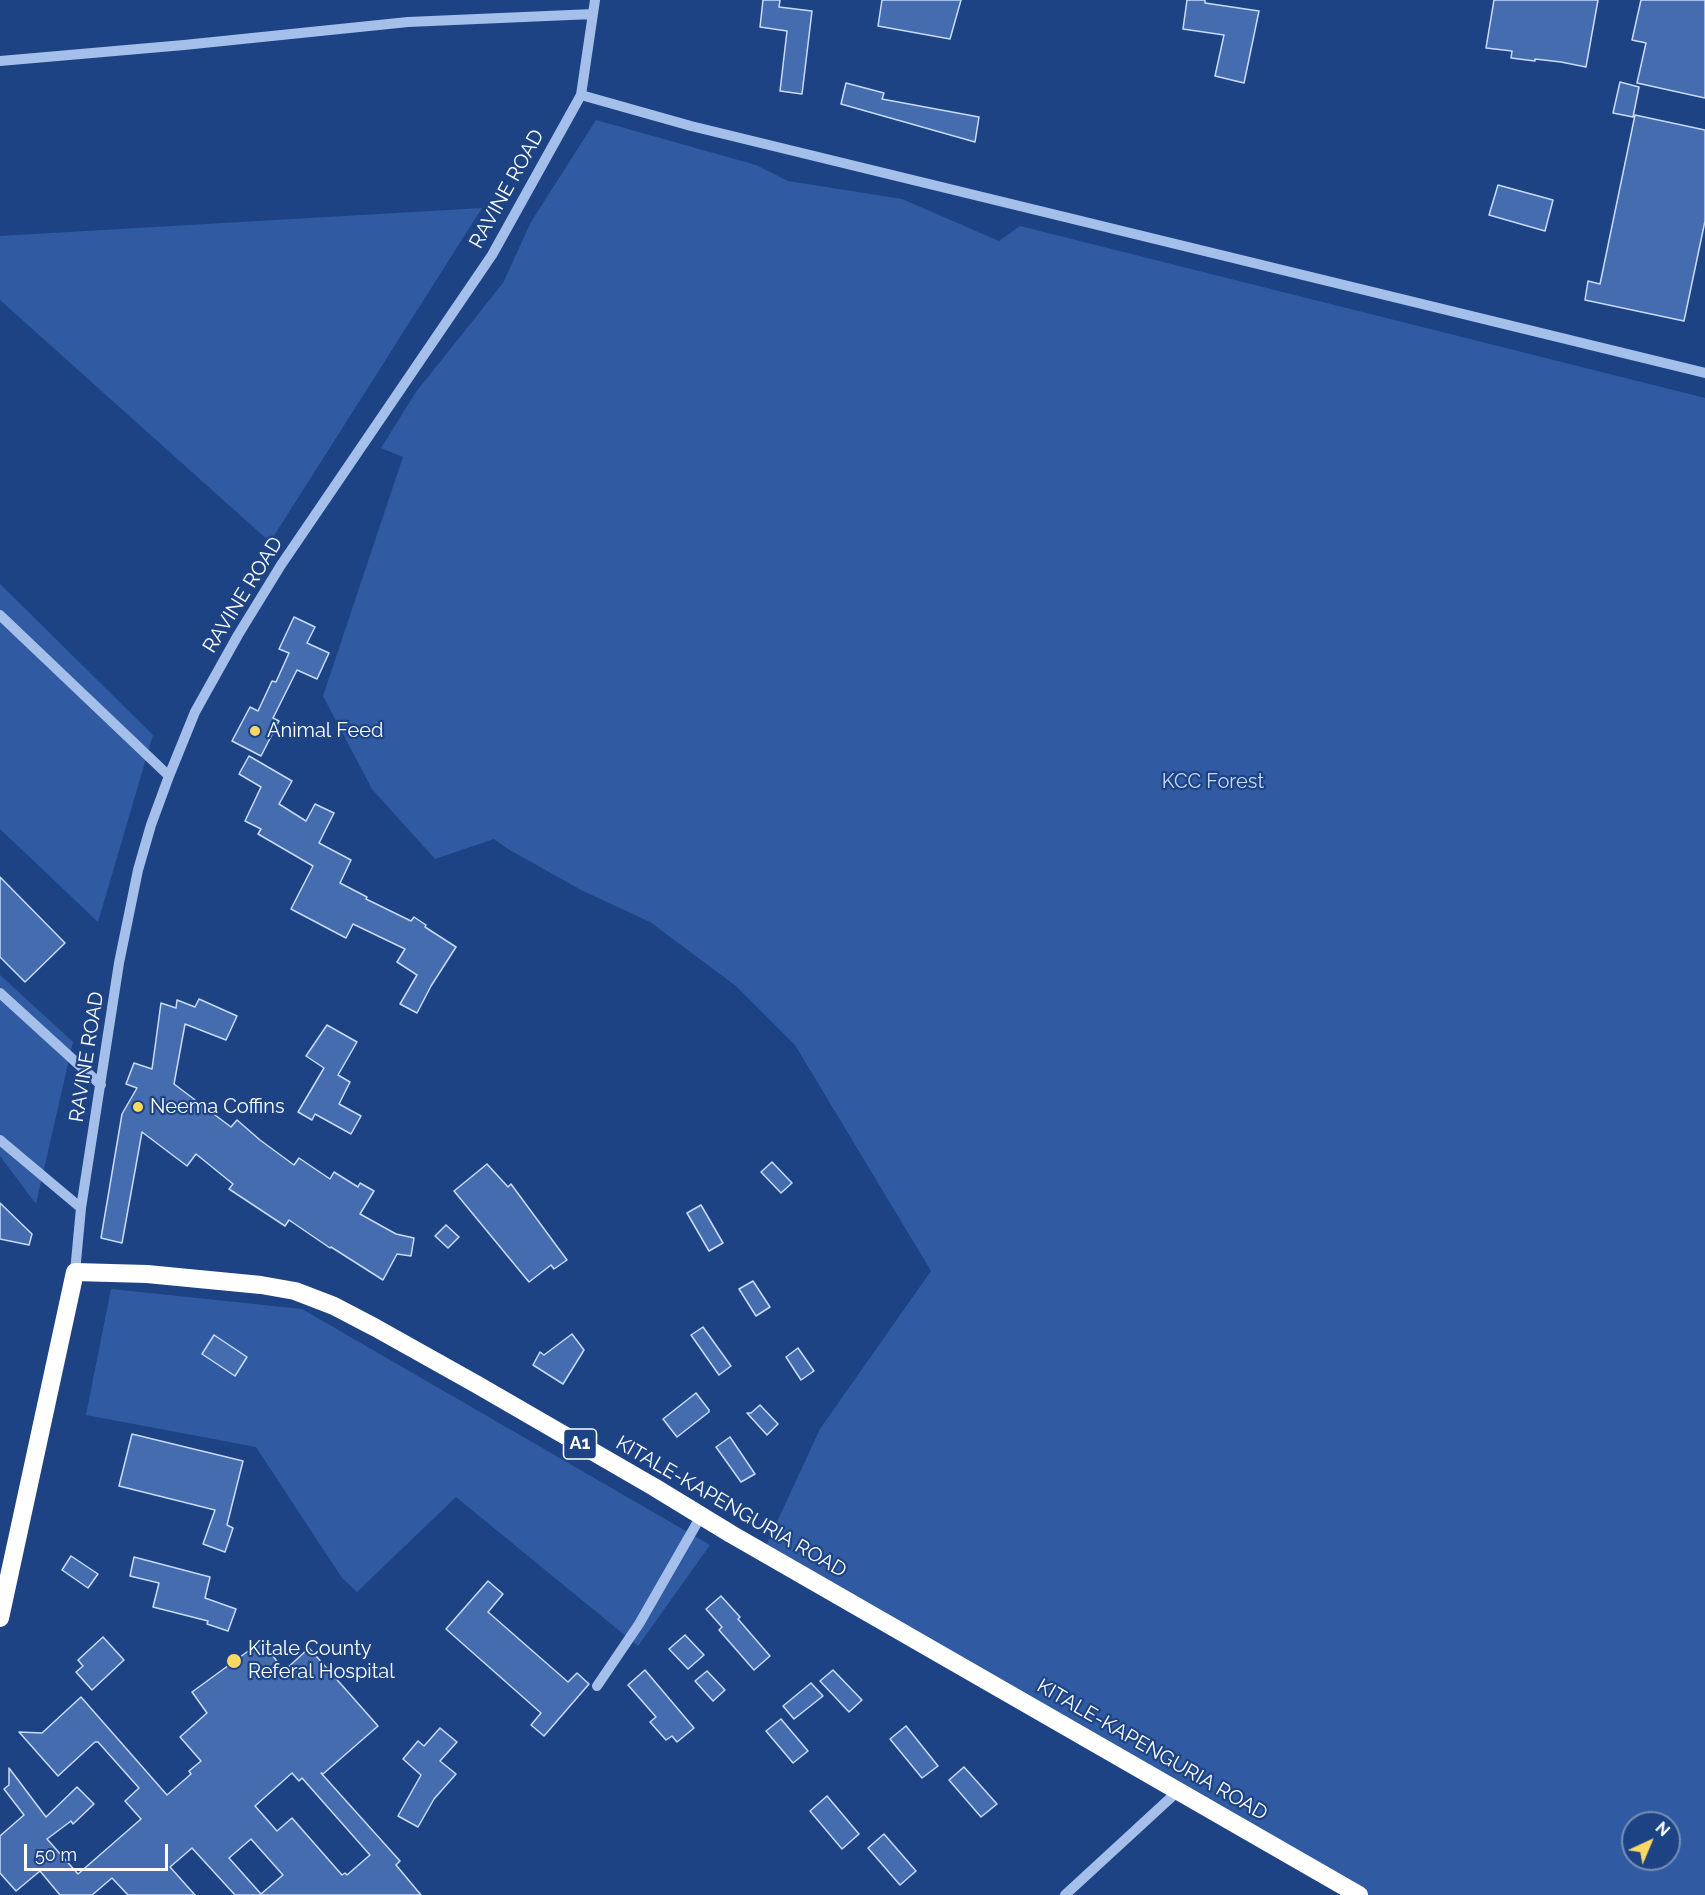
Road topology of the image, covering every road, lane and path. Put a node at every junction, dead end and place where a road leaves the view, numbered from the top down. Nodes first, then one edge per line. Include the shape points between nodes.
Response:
1 (595, 0) edge
2 (593, 14) junction
3 (0, 61) edge
4 (581, 95) junction
5 (1705, 373) edge
6 (0, 615) edge
7 (169, 776) junction
8 (0, 993) edge
9 (101, 1085) junction
10 (0, 1140) edge
11 (81, 1208) junction
12 (75, 1272) junction
13 (700, 1516) junction
14 (0, 1618) edge
15 (597, 1686) dead end
16 (1178, 1791) junction
17 (1065, 1895) edge
18 (1359, 1895) edge

1 - 2 street, RAVINE ROAD
2 - 3 street via 408,22
2 - 4 street, RAVINE ROAD
4 - 5 street via 691,126
4 - 7 street, RAVINE ROAD via 492,255 244,625 195,712
6 - 7 street
7 - 9 street, RAVINE ROAD via 151,825 129,908
8 - 9 street
9 - 11 street, RAVINE ROAD
10 - 11 street
11 - 12 street, RAVINE ROAD
12 - 13 highway, KITALE-KAPENGURIA ROAD / A1 via 147,1274 261,1285 295,1291 334,1306 476,1384
12 - 14 highway
13 - 15 street via 639,1624
13 - 16 highway, KITALE-KAPENGURIA ROAD / A1
16 - 17 street
16 - 18 highway, KITALE-KAPENGURIA ROAD / A1

